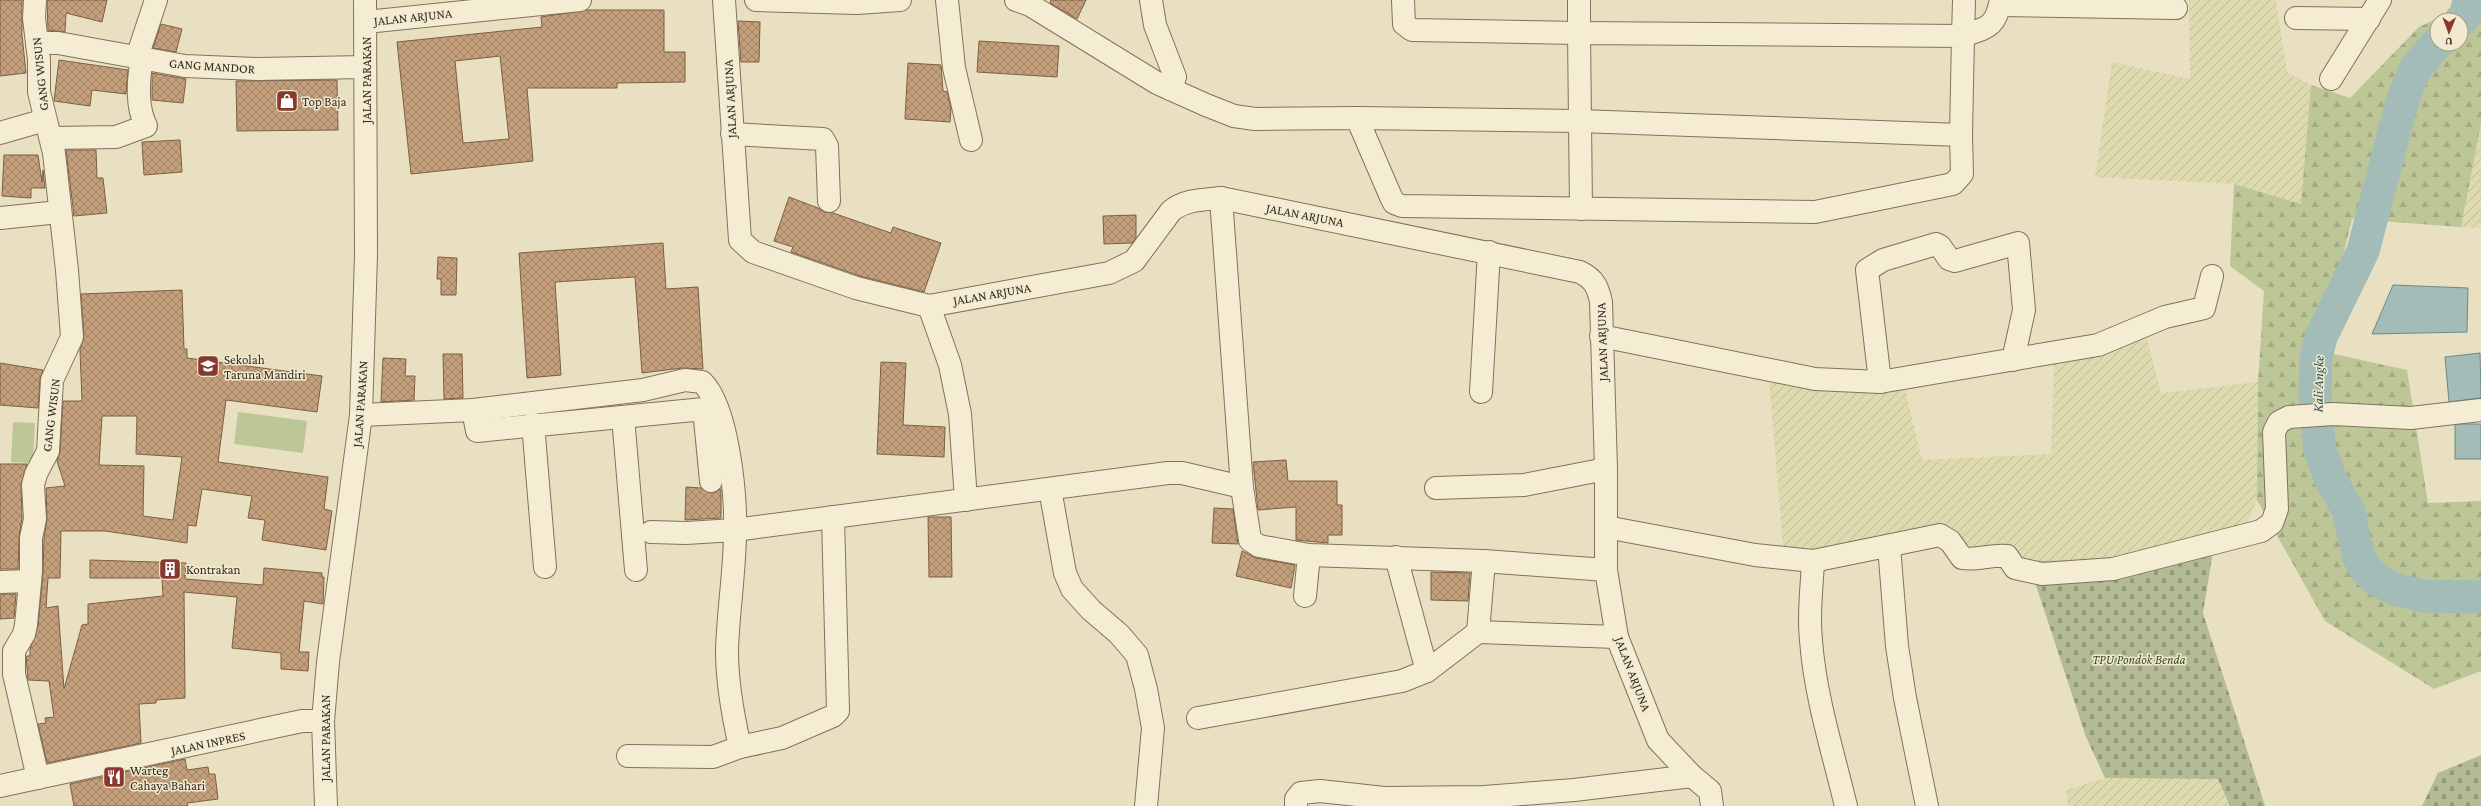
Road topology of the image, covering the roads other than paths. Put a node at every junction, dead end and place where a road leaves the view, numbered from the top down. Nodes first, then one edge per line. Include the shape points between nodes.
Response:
1 (35, 0) edge
2 (156, 0) edge
3 (365, 0) edge
4 (580, 0) edge
5 (724, 0) edge
6 (756, 0) edge
7 (900, 0) edge
8 (947, 0) edge
9 (1151, 0) edge
10 (1403, 0) edge
11 (1579, 0) edge
12 (1964, 0) edge
13 (2380, 0) edge
14 (1027, 2) edge
15 (2001, 2) edge
16 (2132, 4) edge
17 (2176, 8) dead end
18 (2296, 18) dead end
19 (2369, 19) junction
20 (366, 22) junction
21 (1579, 33) junction
22 (1963, 36) junction
23 (37, 43) junction
24 (139, 58) junction
25 (365, 67) junction
26 (2332, 78) dead end
27 (1170, 89) junction
28 (1358, 118) junction
29 (1579, 121) junction
30 (48, 129) junction
31 (0, 133) edge
32 (732, 134) junction
33 (1961, 135) junction
34 (971, 140) dead end
35 (1221, 198) junction
36 (829, 201) dead end
37 (1581, 209) junction
38 (59, 212) junction
39 (0, 218) edge
40 (1489, 252) junction
41 (2212, 276) dead end
42 (929, 306) junction
43 (1601, 336) junction
44 (2013, 360) junction
45 (1880, 382) junction
46 (1481, 392) dead end
47 (473, 410) junction
48 (2481, 410) edge
49 (361, 415) junction
50 (622, 417) junction
51 (533, 424) junction
52 (1606, 469) junction
53 (711, 481) dead end
54 (1242, 487) junction
55 (1436, 488) dead end
56 (1050, 490) junction
57 (966, 500) junction
58 (833, 517) junction
59 (1606, 527) junction
60 (735, 530) junction
61 (651, 532) dead end
62 (1889, 546) junction
63 (1309, 555) junction
64 (1396, 557) junction
65 (1813, 560) junction
66 (1484, 561) junction
67 (546, 567) dead end
68 (636, 570) dead end
69 (1606, 570) junction
70 (30, 581) junction
71 (0, 582) edge
72 (1305, 596) dead end
73 (1478, 632) junction
74 (1617, 637) junction
75 (1427, 671) junction
76 (1198, 718) dead end
77 (323, 721) junction
78 (740, 747) junction
79 (628, 756) dead end
80 (1692, 776) junction
81 (38, 778) junction
82 (0, 786) edge
83 (1384, 802) edge
84 (326, 806) edge
85 (1146, 806) edge
86 (1296, 806) edge
87 (1712, 806) edge
88 (1846, 806) edge
89 (1927, 806) edge

1 - 23 street, GANG WISUN
2 - 24 street
3 - 20 street, JALAN PARAKAN
4 - 20 street, JALAN ARJUNA
5 - 32 street, JALAN ARJUNA
6 - 7 street via 857,3
8 - 34 street via 954,68
9 - 27 street via 1155,25 1175,76
10 - 21 street via 1404,24 1412,30
11 - 21 street
12 - 22 street
13 - 19 street
14 - 27 street
15 - 16 street
15 - 22 street via 1997,18 1986,27
16 - 17 street
18 - 19 street
19 - 26 street
20 - 25 street, JALAN PARAKAN
21 - 22 street
21 - 29 street
22 - 33 street
23 - 24 street, GANG MANDOR via 58,43
23 - 30 street, GANG WISUN via 39,92
24 - 25 street, GANG MANDOR via 185,66 258,69
24 - 30 street via 140,116 146,126 116,137
25 - 49 street, JALAN PARAKAN via 366,255
27 - 28 street via 1234,116 1255,119
28 - 29 street
28 - 37 street via 1391,197 1397,205
29 - 33 street
29 - 37 street
30 - 31 street
30 - 38 street, GANG WISUN
32 - 36 street via 822,139 827,146
32 - 42 street, JALAN ARJUNA via 740,240 747,249 856,288
33 - 37 street via 1962,174 1953,184 1840,208 1815,212
35 - 40 street, JALAN ARJUNA
35 - 42 street, JALAN ARJUNA via 1190,201 1176,206 1134,261 1118,270
35 - 54 street
38 - 39 street
38 - 70 street, GANG WISUN via 72,337 52,380 48,451 34,481 35,519 31,538
40 - 43 street, JALAN ARJUNA via 1580,272 1589,277 1596,284 1601,302
40 - 46 street
41 - 44 street via 2204,308 2165,317 2098,345
42 - 57 street via 950,365 960,414
43 - 45 street via 1815,379
43 - 52 street, JALAN ARJUNA
44 - 45 street
44 - 45 street via 2024,310 2018,243 1955,261 1949,260 1936,244 1883,260 1867,270
47 - 49 street
47 - 51 street via 477,431
47 - 60 street via 643,390 685,380 699,381 711,392 724,429 730,456
48 - 62 street via 2411,418 2333,414 2288,417 2279,422 2274,432 2277,509 2272,524 2261,531 2113,568 2042,574 2015,568 2007,556 1995,554 1973,560 1962,558 1950,541 1940,535
49 - 77 street, JALAN PARAKAN via 328,662
50 - 51 street
50 - 53 street via 704,409
50 - 68 street
51 - 67 street
52 - 55 street via 1524,485
52 - 59 street, JALAN ARJUNA
54 - 56 street via 1175,472
54 - 63 street via 1250,540 1259,546
56 - 57 street
56 - 85 street via 1065,573 1072,589 1136,655 1146,689 1153,728
57 - 58 street
58 - 60 street
58 - 78 street via 838,711 834,716 782,738
59 - 65 street via 1755,555
59 - 69 street, JALAN ARJUNA
60 - 61 street
60 - 78 street via 727,652 732,711
62 - 65 street
62 - 89 street via 1897,646
63 - 64 street
63 - 72 street
64 - 66 street
64 - 75 street
65 - 88 street via 1810,624 1813,657
66 - 69 street
66 - 73 street
69 - 74 street, JALAN ARJUNA
70 - 71 street
70 - 81 street, GANG WISUN via 26,629 14,651 12,663
73 - 74 street
73 - 75 street
74 - 80 street, JALAN ARJUNA via 1658,740
75 - 76 street via 1402,680
77 - 81 street, JALAN INPRES via 302,722
77 - 84 street, JALAN PARAKAN
78 - 79 street via 704,758
80 - 83 street via 1574,790
80 - 87 street, JALAN ARJUNA via 1710,790
81 - 82 street, JALAN INPRES
83 - 86 street via 1320,790 1301,793 1296,799

